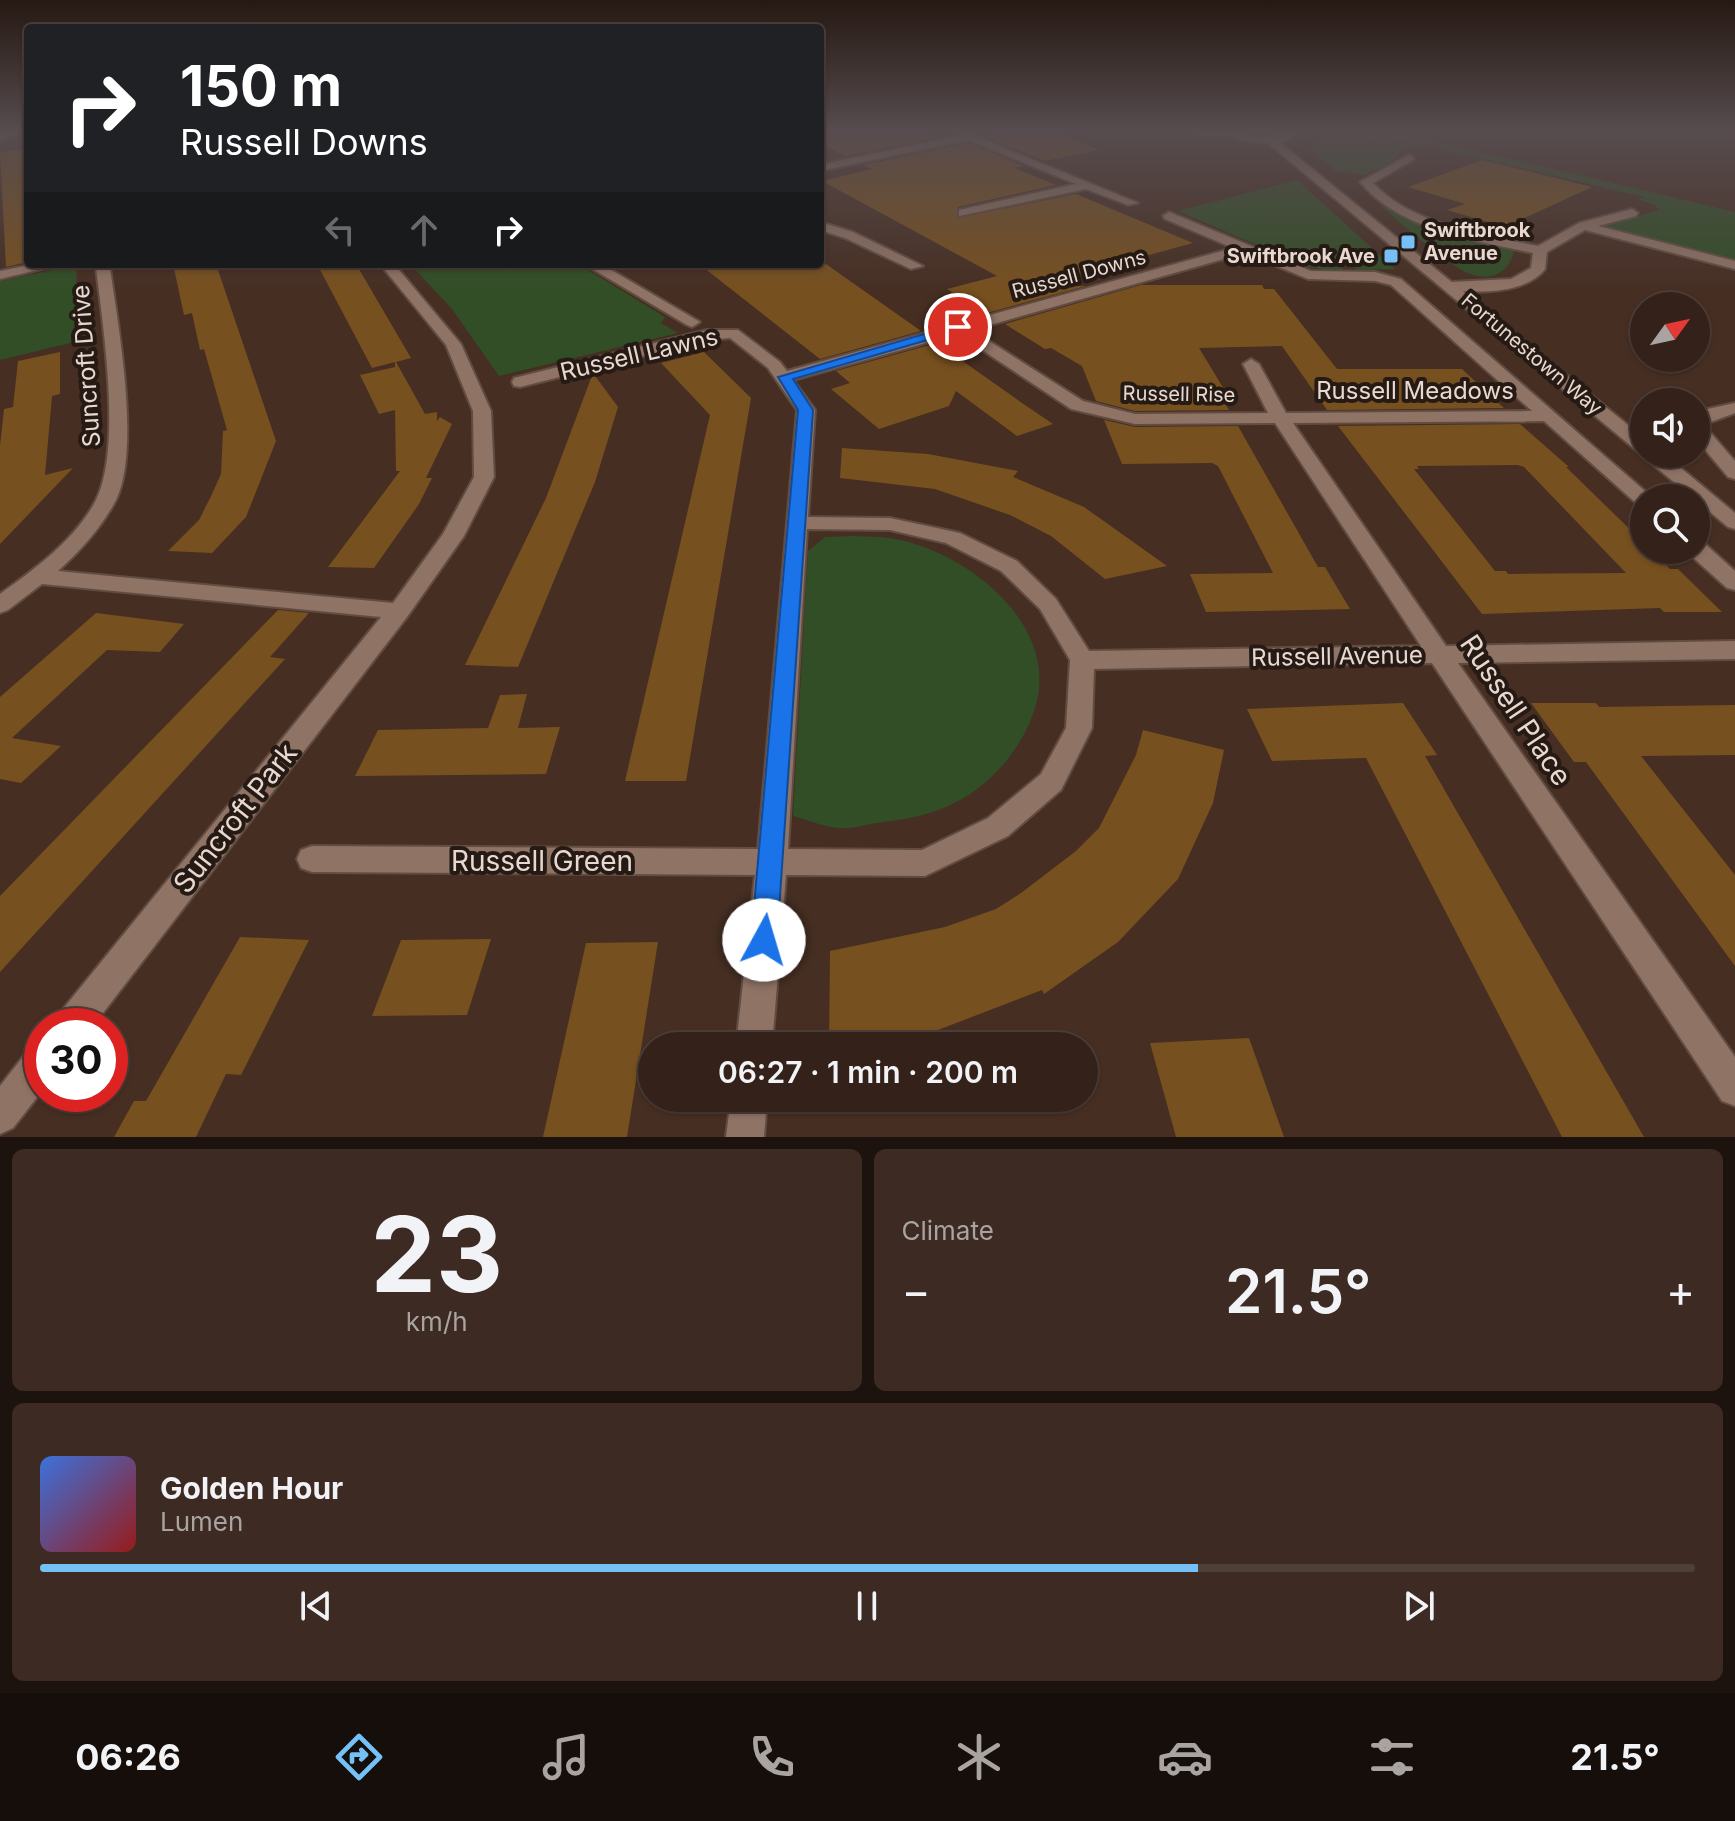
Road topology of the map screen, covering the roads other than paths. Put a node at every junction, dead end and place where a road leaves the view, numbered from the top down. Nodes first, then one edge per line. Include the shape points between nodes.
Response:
1 (1087, 185) joint
2 (1327, 185) edge
3 (1368, 185) edge
4 (1132, 203) dead end
5 (963, 213) dead end
6 (1632, 213) dead end
7 (1169, 216) dead end
8 (1583, 226) junction
9 (824, 227) edge
10 (1244, 249) junction
11 (1540, 250) junction
12 (1735, 265) edge
13 (916, 266) dead end
14 (35, 268) edge
15 (103, 268) dead end
16 (390, 268) edge
17 (598, 268) edge
18 (0, 275) edge
19 (1451, 286) junction
20 (692, 322) dead end
21 (958, 327) junction
22 (1251, 364) dead end
23 (785, 377) junction
24 (520, 382) dead end
25 (1735, 408) edge
26 (1279, 416) junction
27 (1551, 416) junction
28 (1630, 435) edge
29 (1669, 468) edge
30 (1735, 473) edge
31 (1630, 487) edge
32 (799, 523) junction
33 (1735, 523) edge
34 (1710, 561) edge
35 (41, 577) junction
36 (1735, 583) edge
37 (0, 605) edge
38 (399, 611) junction
39 (1735, 650) edge
40 (1439, 655) junction
41 (1082, 660) junction
42 (312, 859) dead end
43 (772, 861) junction
44 (85, 1008) edge
45 (755, 1032) edge
46 (24, 1085) edge
47 (1735, 1088) edge
48 (748, 1112) edge
49 (0, 1115) edge
50 (745, 1137) edge

1 - 4 street
1 - 5 street
2 - 19 street, Fortunestown Way
3 - 11 street via 1418,216
6 - 8 street
7 - 10 street
8 - 11 street
8 - 12 street
9 - 13 street
10 - 21 street, Russell Downs
10 - 27 street, Russell Meadows via 1308,275 1373,276 1396,282
11 - 19 street via 1539,267 1531,278 1513,284
14 - 18 street
15 - 35 street, Suncroft Drive via 111,317 117,455 108,496 86,529
16 - 38 street, Suncroft Park via 453,344 482,411 484,477 453,536
17 - 20 street
19 - 28 street, Fortunestown Way
21 - 23 street, Russell Downs
21 - 26 street, Russell Rise via 1077,405 1100,413 1135,419
22 - 26 street, Russell Place
23 - 24 street, Russell Lawns via 733,333
23 - 32 street, Russell Lawns via 806,410
25 - 30 street via 1699,421 1700,432
26 - 27 street, Russell Meadows
26 - 40 street, Russell Place
27 - 31 street, Russell Meadows
29 - 33 street
32 - 41 street via 890,524 953,538 1009,566 1048,604
32 - 43 street, Russell Lawns
34 - 36 street
35 - 37 street, Suncroft Drive
35 - 38 street
38 - 44 street, Suncroft Park
39 - 40 street, Russell Avenue
40 - 41 street, Russell Avenue
40 - 47 street, Russell Place
41 - 43 street, Russell Green via 1079,728 1051,782 998,827 925,863
42 - 43 street, Russell Green
43 - 45 street, Russell Lawns
46 - 49 street
48 - 50 street

